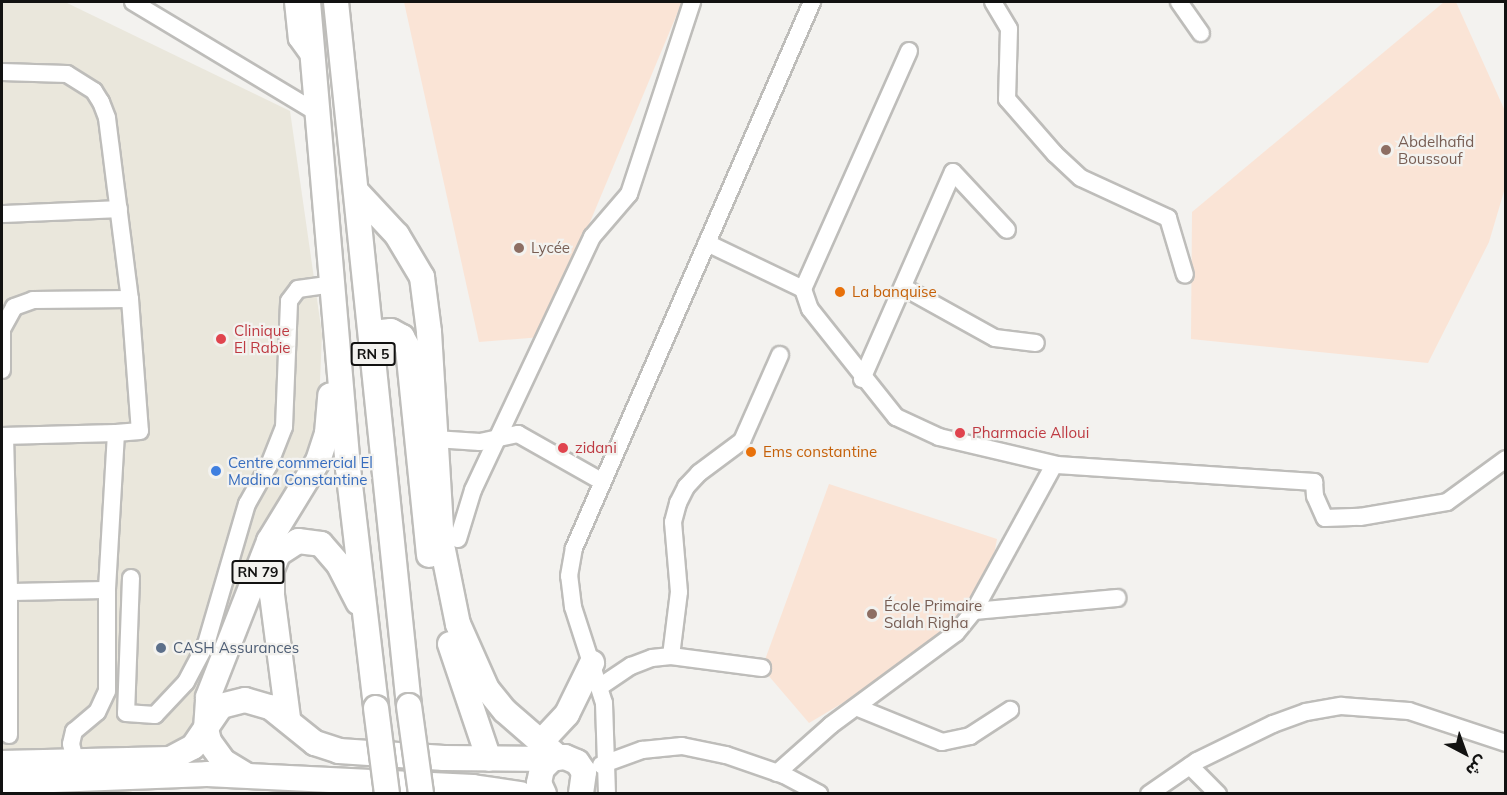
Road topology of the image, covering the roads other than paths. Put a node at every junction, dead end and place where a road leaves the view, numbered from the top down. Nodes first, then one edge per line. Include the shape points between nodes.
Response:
1 (133, 2) edge
2 (293, 2) edge
3 (309, 2) edge
4 (336, 2) edge
5 (692, 2) edge
6 (812, 2) edge
7 (993, 2) edge
8 (1179, 2) edge
9 (1201, 33) dead end
10 (909, 51) dead end
11 (315, 62) junction
12 (2, 72) edge
13 (321, 115) junction
14 (356, 191) junction
15 (119, 209) junction
16 (2, 214) edge
17 (1007, 230) dead end
18 (707, 243) junction
19 (1185, 275) dead end
20 (333, 284) junction
21 (903, 287) junction
22 (803, 289) junction
23 (130, 299) junction
24 (372, 333) junction
25 (1036, 343) dead end
26 (780, 355) dead end
27 (340, 361) junction
28 (2, 370) edge
29 (862, 379) junction
30 (116, 433) junction
31 (3, 436) edge
32 (497, 438) junction
33 (435, 439) junction
34 (1506, 459) edge
35 (1054, 465) junction
36 (601, 481) junction
37 (458, 539) dead end
38 (131, 578) dead end
39 (107, 590) junction
40 (9, 592) junction
41 (1116, 598) dead end
42 (974, 611) junction
43 (366, 621) junction
44 (672, 656) junction
45 (592, 663) junction
46 (762, 668) dead end
47 (601, 686) junction
48 (856, 707) junction
49 (1010, 710) dead end
50 (288, 718) junction
51 (206, 729) junction
52 (9, 735) dead end
53 (1506, 743) edge
54 (550, 753) junction
55 (489, 759) junction
56 (75, 760) junction
57 (2, 763) edge
58 (609, 763) junction
59 (1190, 766) junction
60 (777, 773) junction
61 (246, 775) junction
62 (2, 782) edge
63 (583, 783) edge
64 (297, 786) edge
65 (475, 790) edge
66 (387, 794) edge
67 (421, 794) edge
68 (520, 794) edge
69 (544, 794) edge
70 (607, 794) edge
71 (819, 794) edge
72 (1149, 794) edge
73 (1218, 794) edge

1 - 13 street
2 - 11 street via 297,39
3 - 11 highway, RN 5
4 - 14 highway, RN 5
5 - 32 street via 629,195 592,237
6 - 18 street
7 - 19 street via 1009,29 1006,99 1081,178 1168,218
8 - 9 street
10 - 22 street
11 - 13 highway, RN 5
12 - 15 street via 67,74 94,91 107,118
13 - 20 highway, RN 5
14 - 24 highway, RN 5
14 - 33 highway via 397,235 422,277
15 - 16 street
15 - 23 street
17 - 21 street via 953,172
18 - 22 street
18 - 36 street
20 - 27 highway, RN 5
20 - 38 street via 298,288 289,302 284,427 247,504 206,644 186,682 155,715 126,712
21 - 25 street via 995,338
21 - 29 street
22 - 29 street via 810,309
23 - 28 street via 33,300 14,307 2,328
23 - 30 street via 140,431
24 - 55 highway via 392,331 402,337 408,348 421,503 435,590
24 - 67 highway, RN 5, bridge via 376,416
26 - 44 street via 742,441 699,473 678,503 674,522 679,592
27 - 43 highway, RN 5
27 - 51 highway, RN 79 via 332,387 324,446 308,483 269,541 208,697
29 - 35 street via 896,417 912,428
30 - 31 street
30 - 39 street
31 - 40 street
32 - 33 street via 480,442
32 - 36 street via 518,434
32 - 37 street via 466,506
33 - 54 highway via 442,545 458,624 487,689
34 - 35 street via 1447,502 1348,518 1325,518 1315,496 1314,482
35 - 42 street
36 - 45 street via 574,548 569,576 573,607
39 - 40 street
39 - 56 street via 108,691 97,712 74,731 71,744
40 - 52 street
41 - 42 street
42 - 48 street via 956,633
43 - 50 highway, RN 79 via 327,549 306,540 291,544 278,554 272,569 272,595
43 - 66 highway, RN 5, bridge
44 - 46 street
44 - 47 street via 631,666
45 - 47 street
45 - 54 highway
47 - 58 street
48 - 49 street via 942,742 970,736
48 - 60 street
50 - 51 highway via 258,702 232,701 221,706
50 - 55 highway via 315,743 339,751
51 - 56 highway via 193,747 170,759
51 - 61 highway via 215,752
53 - 59 street via 1409,711 1341,706 1306,712 1273,724
54 - 55 highway
54 - 63 highway via 571,758
54 - 69 highway via 540,776
56 - 57 highway
58 - 60 street via 642,750 682,746 726,755
58 - 63 street
58 - 70 street
59 - 72 street
59 - 73 street
60 - 71 street
61 - 62 highway
61 - 64 highway
64 - 65 highway
65 - 68 highway

